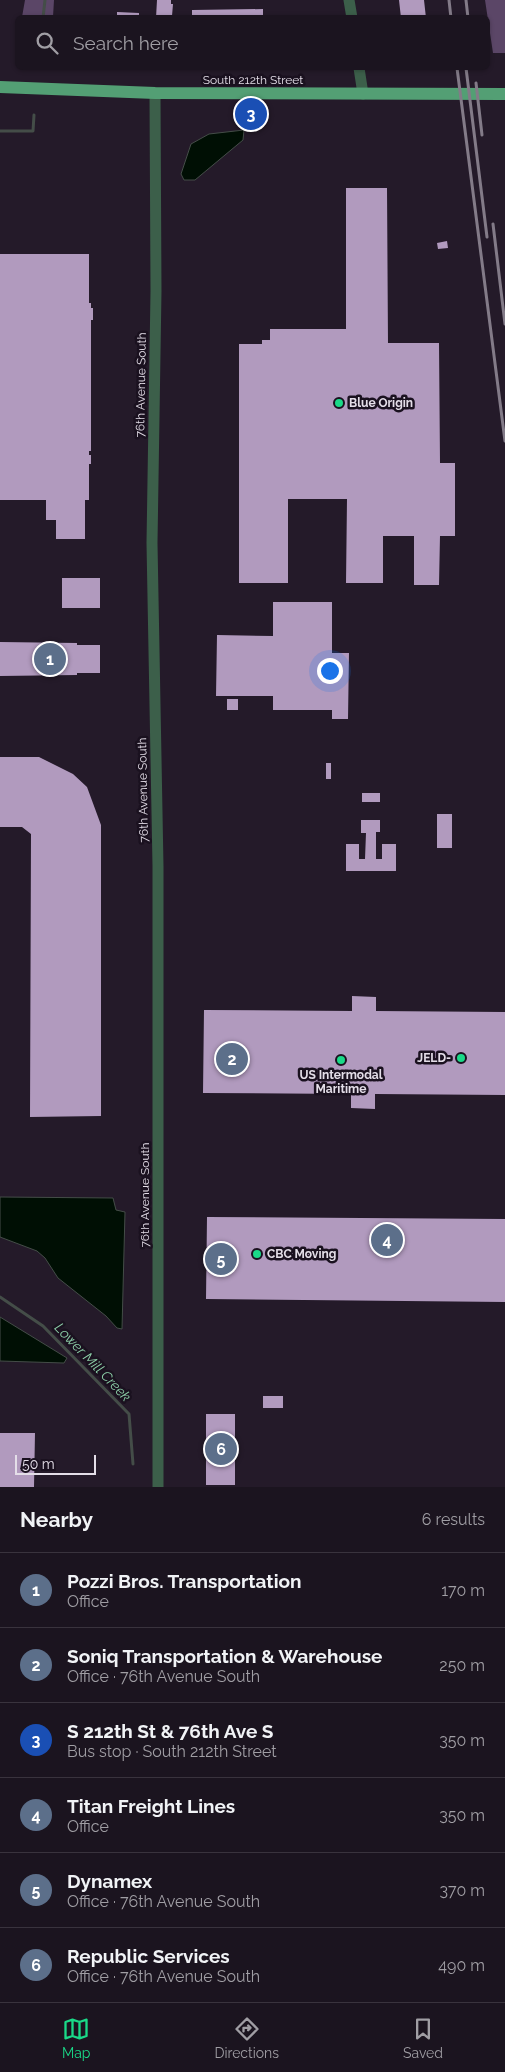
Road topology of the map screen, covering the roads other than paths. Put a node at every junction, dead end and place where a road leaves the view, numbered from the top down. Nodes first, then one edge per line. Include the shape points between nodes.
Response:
1 (349, 0) edge
2 (352, 15) edge
3 (359, 70) edge
4 (0, 87) edge
5 (155, 92) junction
6 (362, 94) junction
7 (505, 94) edge
8 (158, 1487) edge

1 - 2 street
3 - 6 street
4 - 5 main road, South 212th Street
5 - 6 main road, South 212th Street
5 - 8 street, 76th Avenue South via 152,543 158,876
6 - 7 main road, South 212th Street

